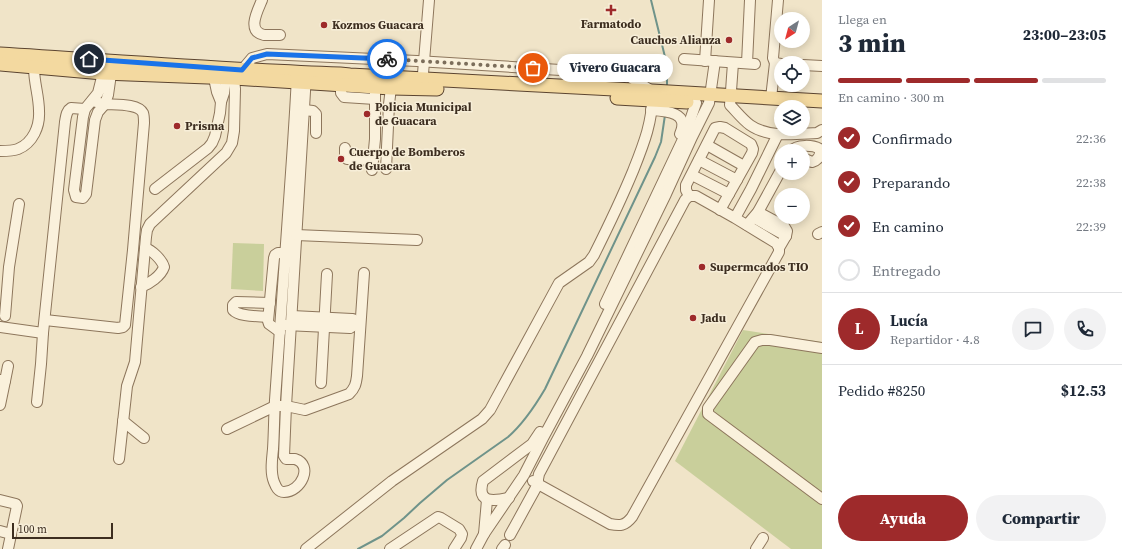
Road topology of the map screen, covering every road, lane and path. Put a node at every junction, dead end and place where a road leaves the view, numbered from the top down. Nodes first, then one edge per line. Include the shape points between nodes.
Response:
1 (262, 0) edge
2 (429, 0) edge
3 (709, 0) edge
4 (750, 0) edge
5 (778, 0) edge
6 (280, 35) dead end
7 (0, 54) edge
8 (775, 56) edge
9 (684, 59) dead end
10 (424, 61) junction
11 (710, 61) junction
12 (733, 63) junction
13 (0, 64) edge
14 (810, 65) edge
15 (822, 66) edge
16 (108, 67) junction
17 (34, 68) junction
18 (229, 76) junction
19 (301, 77) junction
20 (341, 79) junction
21 (774, 83) edge
22 (422, 84) junction
23 (358, 86) junction
24 (376, 87) junction
25 (391, 88) junction
26 (771, 98) junction
27 (705, 100) junction
28 (730, 100) junction
29 (661, 101) junction
30 (822, 101) edge
31 (104, 104) junction
32 (88, 105) junction
33 (774, 106) edge
34 (810, 108) edge
35 (822, 109) edge
36 (304, 110) junction
37 (822, 130) edge
38 (316, 133) dead end
39 (774, 133) edge
40 (810, 133) edge
41 (777, 136) edge
42 (680, 144) junction
43 (707, 145) junction
44 (810, 146) edge
45 (345, 148) dead end
46 (0, 151) edge
47 (699, 160) junction
48 (810, 161) edge
49 (744, 166) junction
50 (386, 169) dead end
51 (692, 175) junction
52 (737, 180) junction
53 (775, 180) edge
54 (155, 189) dead end
55 (666, 194) junction
56 (729, 194) junction
57 (686, 199) junction
58 (19, 204) dead end
59 (720, 210) junction
60 (735, 218) junction
61 (753, 218) junction
62 (296, 235) junction
63 (417, 240) dead end
64 (145, 248) junction
65 (779, 248) junction
66 (290, 253) junction
67 (4, 266) edge
68 (364, 273) dead end
69 (327, 274) dead end
70 (141, 287) junction
71 (270, 303) junction
72 (5, 316) dead end
73 (268, 317) junction
74 (45, 320) junction
75 (324, 322) junction
76 (286, 325) junction
77 (0, 327) edge
78 (43, 333) junction
79 (822, 348) edge
80 (8, 366) dead end
81 (2, 381) edge
82 (321, 383) dead end
83 (37, 402) dead end
84 (0, 405) edge
85 (275, 406) junction
86 (286, 406) junction
87 (123, 421) junction
88 (227, 429) dead end
89 (144, 438) dead end
90 (119, 459) dead end
91 (524, 476) junction
92 (538, 484) junction
93 (508, 498) junction
94 (822, 499) edge
95 (0, 500) edge
96 (487, 500) junction
97 (0, 531) edge
98 (11, 534) junction
99 (484, 534) junction
100 (510, 534) dead end
101 (763, 538) dead end
102 (8, 549) edge
103 (306, 549) edge
104 (390, 549) edge
105 (454, 549) edge
106 (476, 549) edge
107 (756, 549) edge

1 - 6 street via 254,21 255,27 264,35
2 - 10 street
3 - 11 street
4 - 12 street via 751,63
5 - 8 street via 773,51
7 - 16 main road
9 - 11 street
10 - 18 street via 267,54 252,58
10 - 22 street
10 - 29 street via 625,74
11 - 12 street
11 - 27 street
12 - 28 street
13 - 17 main road
14 - 15 street
16 - 17 main road
16 - 18 main road
16 - 18 main road
16 - 31 street via 108,95
16 - 32 street via 98,93
17 - 46 street via 40,110 35,134 26,145 17,150
18 - 19 main road
18 - 54 street via 217,92 221,102 220,113 210,146
18 - 64 street via 234,131 230,147 150,224
19 - 20 main road
19 - 36 street
19 - 66 street
20 - 23 main road
20 - 23 street via 341,93 344,97
21 - 26 street
22 - 24 main road
22 - 25 main road
22 - 29 main road
23 - 24 main road
23 - 24 street
24 - 25 main road
24 - 45 street via 372,165 347,159 344,156
25 - 50 street
26 - 28 main road
26 - 30 main road
27 - 28 main road
27 - 29 main road
27 - 42 street
27 - 55 street via 692,137
28 - 33 main road
28 - 39 street via 749,124 761,131
29 - 42 street via 683,125 679,135
29 - 103 street via 620,201 594,255 589,262 559,283 490,410 482,419 392,481
31 - 32 street
31 - 32 street via 95,120 86,194 83,198 76,197 74,190 83,117
31 - 74 street via 136,108 144,115 125,324 118,328
32 - 74 street via 69,109 65,122
34 - 35 main road
36 - 38 street via 316,114
36 - 62 street
37 - 40 street
41 - 60 street
42 - 96 street via 589,338 537,437 532,444 483,481 482,492
43 - 47 street
43 - 49 street
43 - 49 street via 715,128 725,128 751,144 752,153
44 - 48 street via 820,149 817,160
47 - 51 street
47 - 52 street
49 - 52 street
51 - 56 street
51 - 57 street via 686,185
52 - 56 street
53 - 61 street
55 - 57 street
55 - 91 street via 587,356
56 - 59 street
57 - 59 street via 696,196
57 - 92 street via 539,474
58 - 67 street
59 - 60 street
60 - 61 street
61 - 65 street
61 - 65 street via 786,236
62 - 63 street
62 - 66 street
64 - 70 street
64 - 70 street via 150,250 164,268 149,283
65 - 92 street via 628,522 618,526 610,524
66 - 71 street via 275,255
66 - 76 street
67 - 72 street
68 - 86 street via 357,376 353,390 343,397 305,410
69 - 75 street
70 - 87 street via 135,362 127,382
71 - 73 street
71 - 73 street via 236,302 233,305 235,313
73 - 76 street via 269,324
74 - 78 street
75 - 76 street
75 - 82 street
76 - 85 street
76 - 86 street
77 - 78 street
78 - 83 street
79 - 94 street via 770,340 756,342 708,408 708,414
80 - 81 street
81 - 84 street
85 - 86 street
85 - 86 street via 272,470 274,483 284,492 300,484 305,472 300,462 284,458
85 - 88 street
87 - 89 street
87 - 90 street
91 - 92 street
91 - 93 street
92 - 100 street
93 - 96 street
93 - 99 street
95 - 98 street via 17,505
96 - 99 street
97 - 98 street
98 - 102 street
99 - 106 street
101 - 107 street
104 - 105 street via 438,517 459,528 462,534

